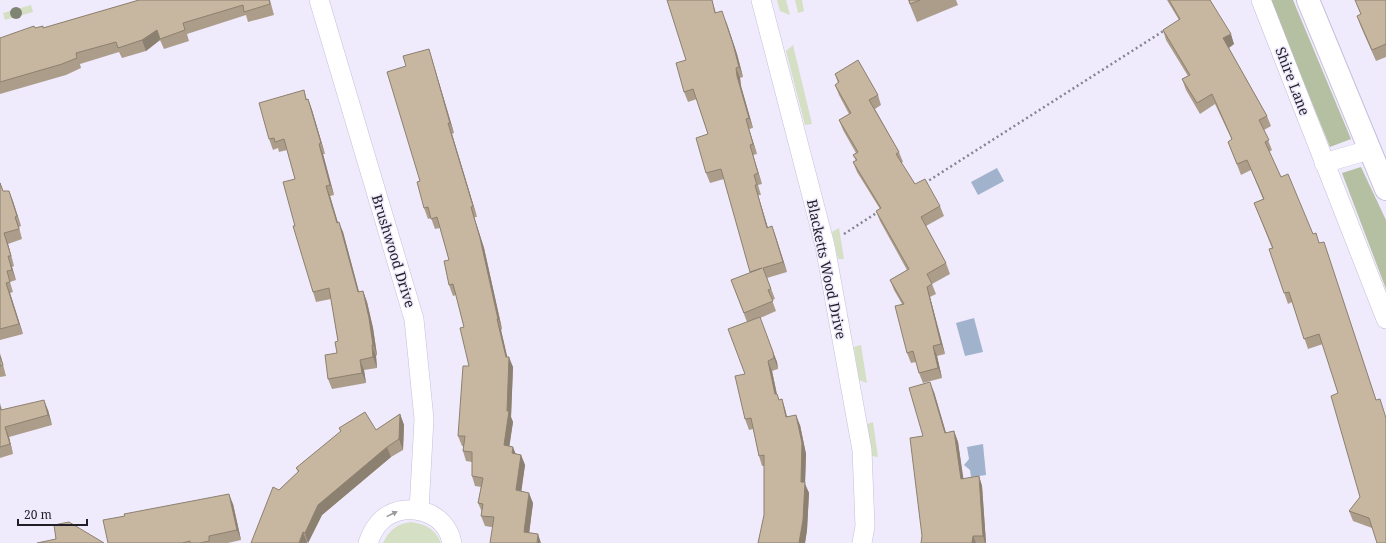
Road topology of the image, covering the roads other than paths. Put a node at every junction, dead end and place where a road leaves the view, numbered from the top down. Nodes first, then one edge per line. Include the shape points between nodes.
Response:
1 (319, 0) edge
2 (761, 0) edge
3 (1262, 0) edge
4 (1308, 0) edge
5 (1369, 150) junction
6 (1324, 163) junction
7 (1386, 189) edge
8 (1386, 319) edge
9 (419, 510) junction
10 (368, 543) edge
11 (452, 543) edge
12 (862, 543) edge

1 - 9 street, Brushwood Drive via 414,318 424,419
2 - 12 street, Blacketts Wood Drive via 825,246 862,450 865,526
3 - 6 street, Shire Lane
4 - 5 street
5 - 6 street
5 - 7 street
6 - 8 street, Shire Lane
10 -> 9 street via 382,520 406,509
9 - 11 street via 444,524

